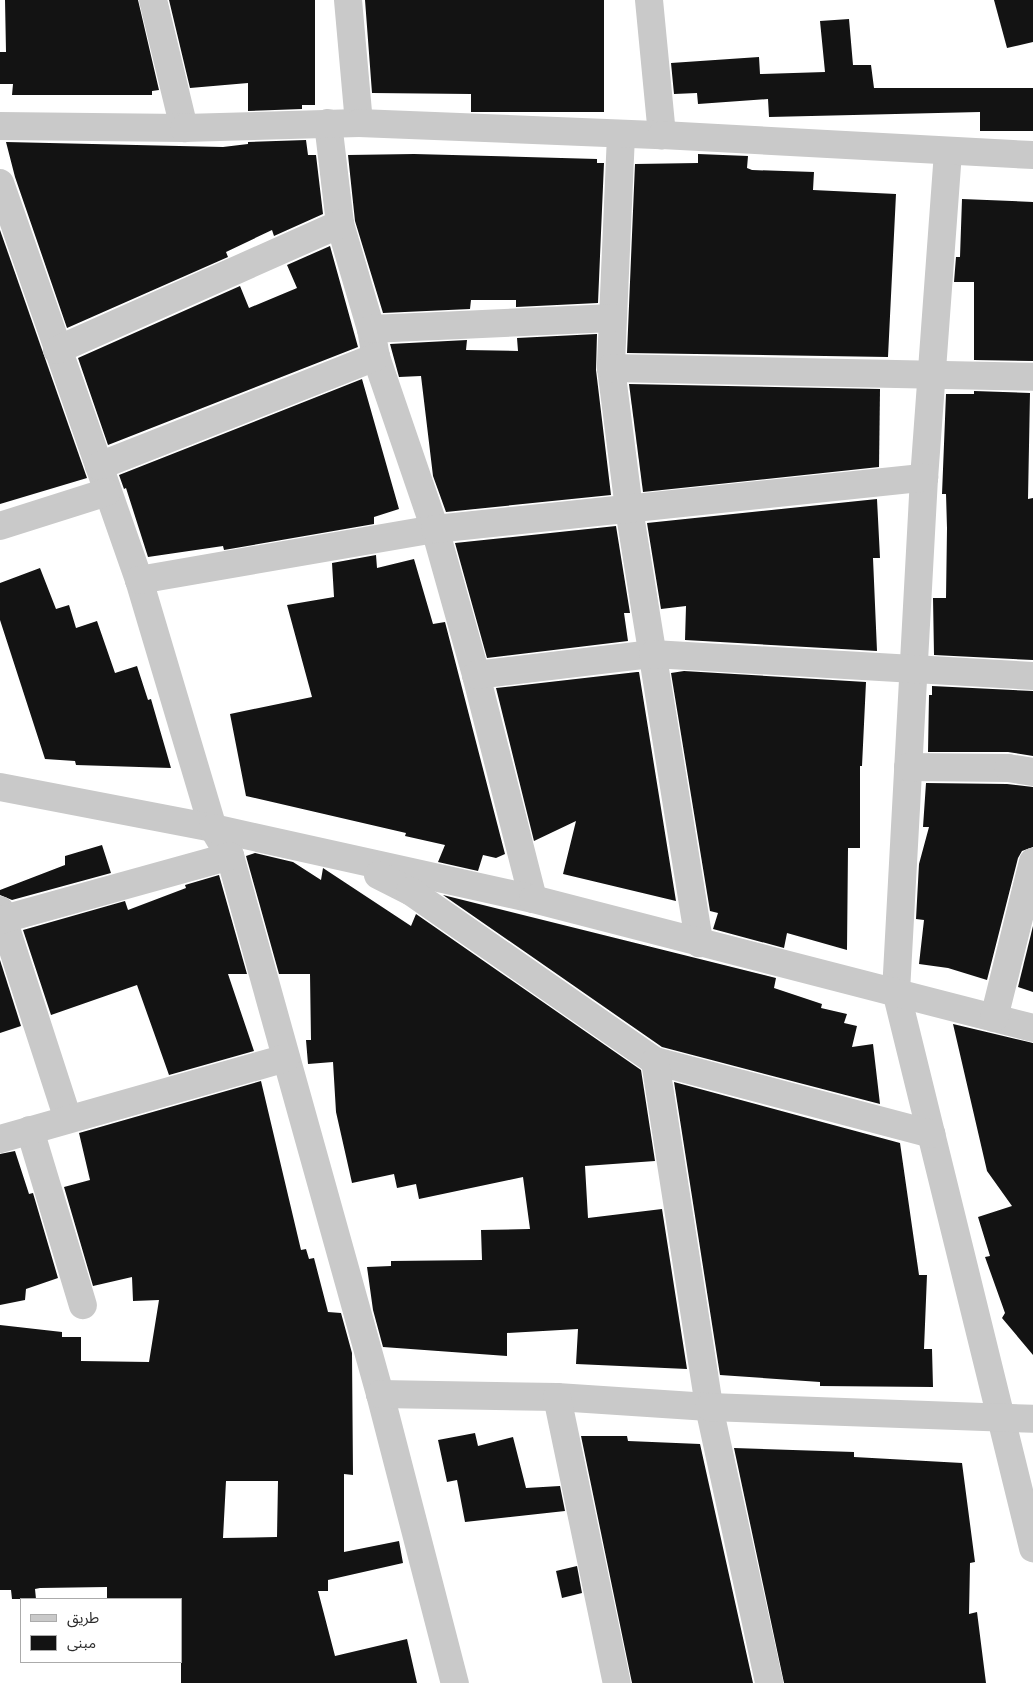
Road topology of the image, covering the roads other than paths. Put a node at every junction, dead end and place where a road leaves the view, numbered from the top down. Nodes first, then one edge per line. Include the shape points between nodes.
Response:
1 (153, 0) edge
2 (348, 0) edge
3 (649, 0) edge
4 (328, 123) junction
5 (359, 124) junction
6 (0, 126) edge
7 (184, 128) junction
8 (622, 135) junction
9 (662, 135) junction
10 (948, 152) junction
11 (1033, 155) edge
12 (0, 183) edge
13 (340, 224) junction
14 (612, 318) junction
15 (371, 329) junction
16 (58, 350) junction
17 (376, 358) junction
18 (612, 368) junction
19 (931, 375) junction
20 (1033, 377) edge
21 (924, 478) junction
22 (104, 479) junction
23 (630, 509) junction
24 (0, 526) edge
25 (435, 529) junction
26 (139, 580) junction
27 (654, 654) junction
28 (913, 669) junction
29 (476, 675) junction
30 (1033, 676) edge
31 (908, 766) junction
32 (1033, 772) edge
33 (0, 787) edge
34 (213, 828) junction
35 (230, 856) junction
36 (344, 858) junction
37 (1033, 862) edge
38 (533, 899) junction
39 (1, 916) edge
40 (699, 943) junction
41 (896, 991) junction
42 (994, 1018) junction
43 (1033, 1028) edge
44 (286, 1058) junction
45 (655, 1061) junction
46 (68, 1119) junction
47 (30, 1130) junction
48 (932, 1134) junction
49 (0, 1139) edge
50 (83, 1305) dead end
51 (380, 1394) junction
52 (557, 1397) junction
53 (709, 1408) junction
54 (1000, 1418) junction
55 (1033, 1419) edge
56 (1033, 1548) edge
57 (455, 1683) edge
58 (618, 1683) edge
59 (769, 1683) edge

1 - 7 street
2 - 5 street
3 - 9 street
4 - 5 street
4 - 7 street
4 - 13 street
5 - 8 street
6 - 7 street
8 - 9 street
8 - 14 street
9 - 10 street
10 - 11 street
10 - 19 street
12 - 16 street
13 - 15 street
13 - 16 street
14 - 15 street
14 - 18 street
15 - 17 street
16 - 22 street
17 - 22 street
17 - 25 street
18 - 19 street
18 - 23 street
19 - 20 street
19 - 21 street
21 - 23 street
21 - 28 street
22 - 24 street
22 - 26 street
23 - 25 street
23 - 27 street
25 - 26 street
25 - 29 street
26 - 34 street
27 - 28 street
27 - 29 street
27 - 40 street
28 - 30 street
28 - 31 street
29 - 38 street
31 - 32 street via 1008,768
31 - 41 street
33 - 34 street
34 - 35 street
34 - 36 street
35 - 39 street
35 - 44 street
36 - 38 street
36 - 45 street via 410,891
37 - 42 street
38 - 40 street
39 - 46 street
40 - 41 street
41 - 42 street
41 - 48 street
42 - 43 street
44 - 46 street
44 - 51 street
45 - 48 street
45 - 53 street
46 - 47 street
47 - 49 street
47 - 50 street
48 - 54 street
51 - 52 street
51 - 57 street
52 - 53 street
52 - 58 street
53 - 54 street
53 - 59 street
54 - 55 street
54 - 56 street

